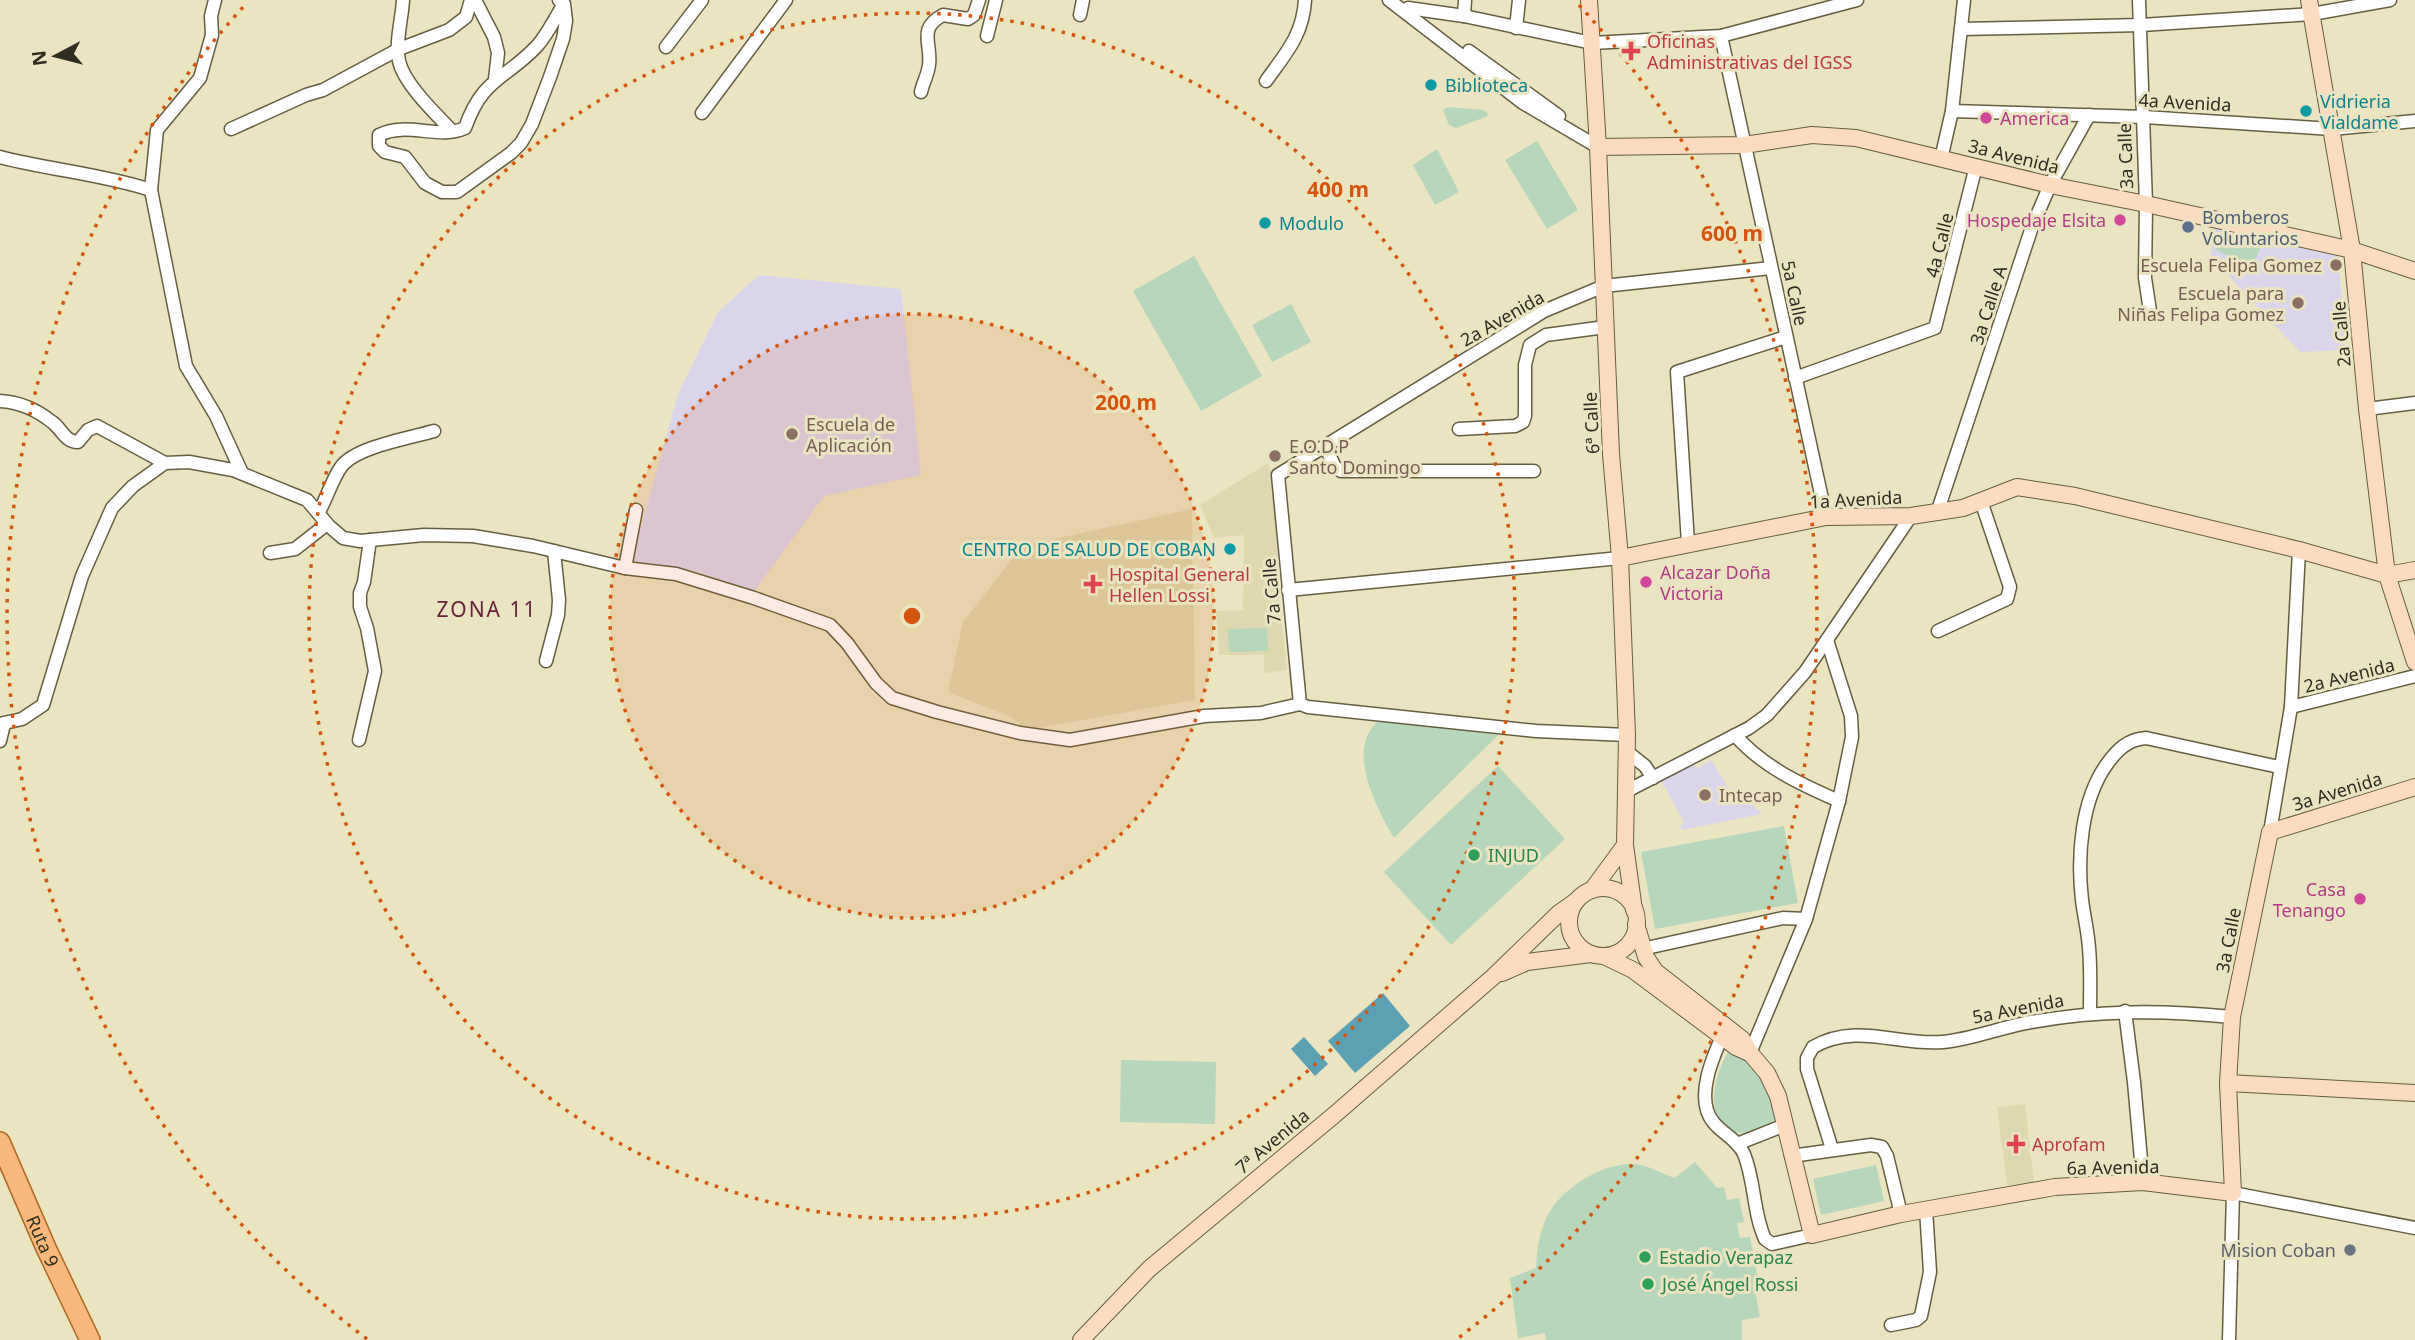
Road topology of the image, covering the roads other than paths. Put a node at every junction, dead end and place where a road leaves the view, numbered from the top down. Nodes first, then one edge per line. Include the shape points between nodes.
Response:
1 (215, 0) edge
2 (403, 0) edge
3 (473, 0) edge
4 (702, 0) edge
5 (786, 0) edge
6 (979, 0) edge
7 (996, 0) edge
8 (1083, 0) edge
9 (1305, 0) edge
10 (1390, 0) edge
11 (1465, 0) edge
12 (1519, 0) edge
13 (1589, 0) edge
14 (1857, 0) edge
15 (1964, 0) edge
16 (2140, 0) edge
17 (2389, 0) edge
18 (561, 2) edge
19 (2311, 7) edge
20 (1408, 8) junction
21 (1080, 15) dead end
22 (1464, 16) junction
23 (2141, 26) junction
24 (1516, 28) junction
25 (1962, 29) junction
26 (987, 36) dead end
27 (1721, 36) junction
28 (1592, 43) junction
29 (666, 47) dead end
30 (399, 48) junction
31 (495, 79) junction
32 (1266, 81) dead end
33 (921, 92) dead end
34 (1952, 111) junction
35 (702, 113) dead end
36 (2089, 115) junction
37 (2144, 117) junction
38 (2415, 121) edge
39 (231, 129) dead end
40 (2332, 129) junction
41 (452, 131) junction
42 (1744, 145) junction
43 (1598, 147) junction
44 (0, 157) edge
45 (1941, 159) junction
46 (1976, 166) junction
47 (2050, 186) junction
48 (151, 190) junction
49 (2146, 204) junction
50 (2352, 250) junction
51 (1772, 268) junction
52 (2415, 271) edge
53 (1604, 286) junction
54 (2150, 311) dead end
55 (1605, 327) junction
56 (1786, 337) junction
57 (1795, 378) junction
58 (0, 401) edge
59 (2415, 403) edge
60 (2367, 409) junction
61 (1459, 429) dead end
62 (433, 431) dead end
63 (1325, 446) junction
64 (165, 463) junction
65 (1534, 471) dead end
66 (242, 473) junction
67 (1278, 475) joint
68 (1981, 501) junction
69 (636, 510) dead end
70 (318, 512) junction
71 (1937, 513) junction
72 (1911, 516) junction
73 (1826, 517) junction
74 (327, 524) junction
75 (370, 540) junction
76 (1688, 543) junction
77 (2299, 550) junction
78 (554, 551) junction
79 (270, 553) dead end
80 (1620, 558) junction
81 (625, 568) junction
82 (2415, 570) edge
83 (2387, 575) junction
84 (1288, 590) junction
85 (1938, 631) dead end
86 (1827, 640) junction
87 (546, 661) dead end
88 (2415, 662) edge
89 (2415, 676) edge
90 (1300, 704) junction
91 (2291, 707) junction
92 (2, 724) edge
93 (1735, 735) junction
94 (359, 740) dead end
95 (0, 741) edge
96 (1626, 743) junction
97 (2279, 767) junction
98 (1653, 778) junction
99 (2415, 788) edge
100 (1625, 792) junction
101 (1839, 801) junction
102 (2270, 832) junction
103 (1625, 845) junction
104 (1592, 890) junction
105 (1576, 901) junction
106 (1635, 917) junction
107 (1806, 919) junction
108 (1643, 949) junction
109 (1598, 955) junction
110 (1493, 977) junction
111 (2125, 1011) junction
112 (2090, 1013) junction
113 (2232, 1017) junction
114 (1725, 1032) junction
115 (1750, 1053) junction
116 (2228, 1083) junction
117 (2415, 1093) edge
118 (1785, 1125) junction
119 (0, 1142) edge
120 (1737, 1144) junction
121 (1832, 1149) junction
122 (1791, 1156) junction
123 (2143, 1182) junction
124 (2233, 1193) junction
125 (1926, 1209) junction
126 (1901, 1214) junction
127 (2415, 1228) edge
128 (1812, 1235) junction
129 (1891, 1325) dead end
130 (90, 1340) edge
131 (1081, 1340) edge
132 (2229, 1340) edge

1 - 48 street via 212,35 200,78 158,130
2 - 30 street
3 - 30 street via 466,17 449,30
3 - 31 street via 494,37 498,52
4 - 29 street
5 - 35 street
6 - 33 street via 968,19 943,15 930,25 929,63
7 - 26 street
8 - 21 street
9 - 32 street via 1296,39
10 - 20 street
10 - 43 street via 1523,103
11 - 22 street
12 - 24 street
13 - 28 street, 6ª Calle
14 - 27 street
15 - 25 street
16 - 23 street, 3a Calle
17 - 19 street
18 - 31 street via 538,45
18 - 41 street via 566,21 563,39 533,124 511,153 457,192 442,192 425,183 405,157 379,146 379,135 388,130
19 - 23 street
19 - 40 street, 2a Calle
20 - 22 street
20 - 43 street
22 - 24 street
23 - 25 street
23 - 37 street, 3a Calle
24 - 28 street
25 - 34 street
27 - 28 street
27 - 42 street, 5a Calle
28 - 43 street, 6ª Calle
30 - 39 street via 323,90
30 - 41 street via 402,70
31 - 41 street via 479,97 465,128
34 - 36 street, 4a Avenida
34 - 45 street
36 - 37 street, 4a Avenida
36 - 47 street, 3a Calle A
37 - 40 street, 4a Avenida
37 - 49 street, 3a Calle
38 - 40 street, 4a Avenida
40 - 50 street, 2a Calle
42 - 43 street, 3a Avenida
42 - 45 street, 3a Avenida via 1812,135 1856,138
42 - 51 street, 5a Calle
43 - 53 street, 6ª Calle
44 - 48 street via 118,179
45 - 46 street, 3a Avenida
46 - 47 street, 3a Avenida
46 - 57 street, 4a Calle via 1937,325
47 - 49 street, 3a Avenida
47 - 71 street, 3a Calle A via 2032,227
48 - 66 street via 186,366
49 - 50 street, 3a Avenida
49 - 54 street, 3a Calle via 2145,278
50 - 52 street, 3a Avenida
50 - 60 street, 2a Calle
51 - 53 street, 2a Avenida
51 - 56 street, 5a Calle
53 - 55 street, 6ª Calle
53 - 63 street, 2a Avenida via 1544,311
55 - 61 street via 1546,335 1530,345 1522,422
55 - 80 street, 6ª Calle
56 - 57 street, 5a Calle
56 - 76 street via 1677,372
57 - 73 street, 5a Calle
58 - 64 street via 25,405 73,442 97,426
59 - 60 street
60 - 83 street, 2a Calle
62 - 70 street via 354,455 341,467
63 - 65 street via 1341,471
63 - 67 street, 2a Avenida
64 - 66 street via 189,462
64 - 92 street via 112,508 82,576 43,705 22,719
66 - 70 street via 307,500
67 - 84 street, 7a Calle
68 - 71 street, 1a Avenida
68 - 77 street, 1a Avenida via 2017,487 2075,496
68 - 85 street via 2010,594
69 - 81 street
70 - 74 street
71 - 72 street, 1a Avenida
72 - 73 street, 1a Avenida
72 - 86 street
73 - 76 street, 1a Avenida
74 - 75 street via 343,538
74 - 79 street via 295,549
75 - 78 street via 472,536
75 - 94 street via 360,607 375,671
76 - 80 street, 1a Avenida
77 - 83 street, 1a Avenida
77 - 91 street, 3a Calle
78 - 81 street
78 - 87 street via 558,615
80 - 84 street, 1a Avenida
80 - 96 street, 6ª Calle
81 - 90 street via 676,574 830,625 892,698 1020,733 1070,740
82 - 83 street, 1a Avenida
83 - 88 street, 2a Calle
84 - 90 street, 7a Calle
86 - 93 street via 1767,715
86 - 101 street via 1852,737
89 - 91 street, 2a Avenida
90 - 96 street
91 - 97 street, 3a Calle
92 - 95 street
93 - 98 street
93 - 101 street via 1789,779
96 - 98 street
96 - 100 street, 6ª Calle
97 - 102 street, 3a Calle
97 - 112 street via 2146,738 2127,743 2113,756 2091,793 2085,819 2082,897 2089,947
98 - 100 street
99 - 102 street, 3a Avenida
100 - 103 street, 6ª Calle
101 - 107 street
102 - 113 street, 3a Calle
103 - 104 street
103 - 106 street, 6ª Calle
104 - 105 street
104 - 106 street via 1617,891
105 - 109 street via 1570,931 1582,948
105 - 110 street, 7ª Avenida
106 - 108 street, 6ª Calle
106 - 109 street via 1634,934 1623,949
107 - 108 street via 1783,918
107 - 115 street
108 - 114 street, 6ª Calle via 1661,978
109 - 110 street, 7ª Avenida via 1527,962
109 - 114 street via 1633,970
110 - 131 street, 7ª Avenida via 1149,1269
111 - 112 street, 5a Avenida
111 - 113 street, 5a Avenida
111 - 123 street
112 - 121 street, 5a Avenida via 2007,1026 1950,1041 1860,1034 1832,1038 1813,1047 1808,1069
113 - 116 street, 3a Calle
114 - 115 street via 1742,1039
114 - 120 street via 1710,1071 1705,1105 1715,1125
115 - 118 street via 1772,1082
116 - 117 street
116 - 124 street, 3a Calle
118 - 120 street
118 - 122 street
119 - 130 main road, Ruta 9
120 - 128 street, 6a Avenida via 1745,1157 1763,1235 1772,1244
121 - 122 street
121 - 126 street via 1877,1144 1886,1150
122 - 128 street
123 - 124 street, 6a Avenida
123 - 125 street, 6a Avenida via 2055,1187
124 - 127 street, 6a Avenida
124 - 132 street, 3a Calle
125 - 126 street, 6a Avenida
125 - 129 street via 1930,1272 1921,1316
126 - 128 street, 6a Avenida

